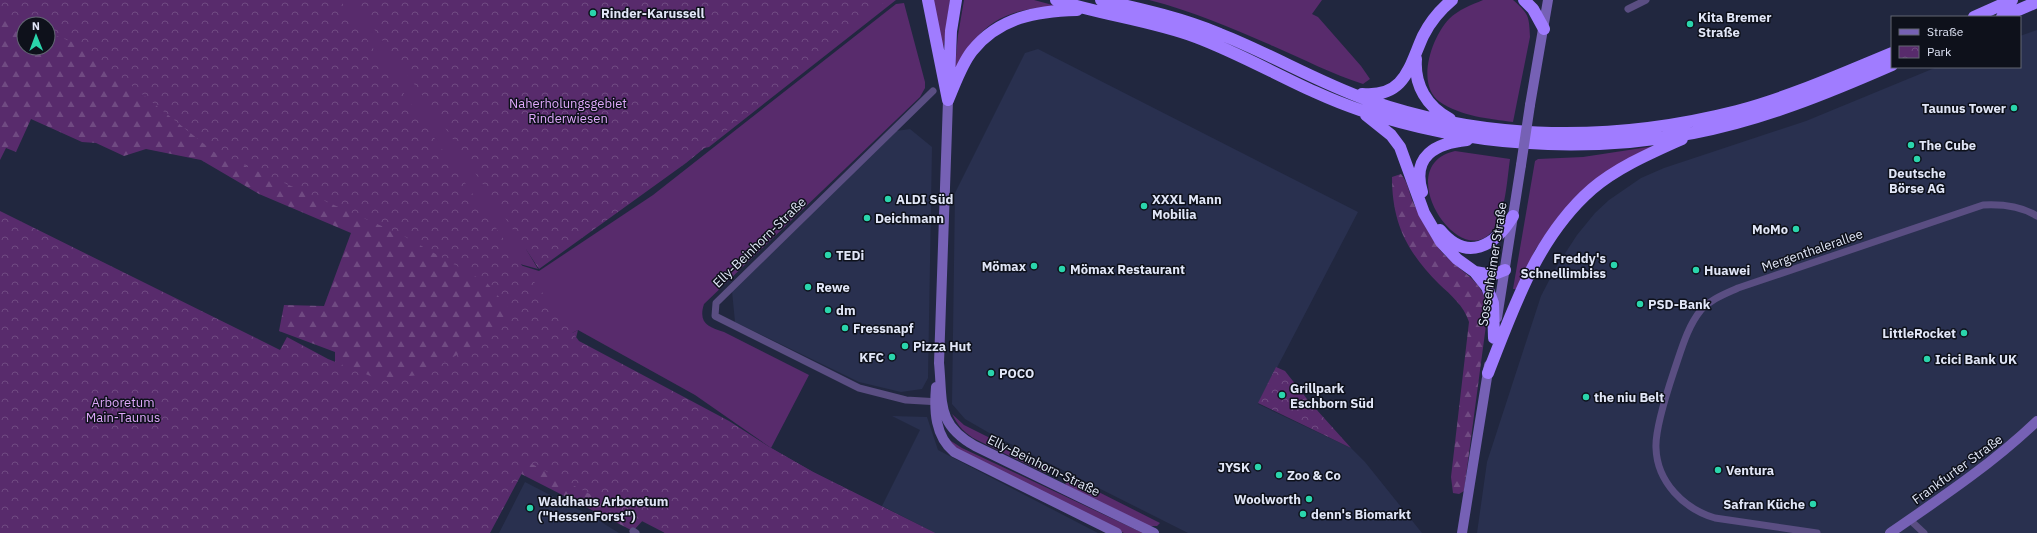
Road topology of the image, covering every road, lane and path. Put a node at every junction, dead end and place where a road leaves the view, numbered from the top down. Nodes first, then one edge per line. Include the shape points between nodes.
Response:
1 (928, 0) edge
2 (956, 0) edge
3 (1056, 0) edge
4 (1101, 0) edge
5 (1452, 0) edge
6 (1524, 0) edge
7 (1548, 0) edge
8 (1646, 0) edge
9 (2012, 0) edge
10 (2037, 2) edge
11 (1628, 8) dead end
12 (1092, 10) junction
13 (1976, 16) edge
14 (2004, 16) edge
15 (1544, 29) junction
16 (1891, 53) edge
17 (1416, 56) junction
18 (1891, 65) edge
19 (1343, 90) junction
20 (932, 91) dead end
21 (948, 100) junction
22 (1358, 109) junction
23 (1462, 124) junction
24 (1695, 133) junction
25 (1478, 138) junction
26 (1513, 216) junction
27 (2037, 216) edge
28 (1505, 270) junction
29 (1475, 272) junction
30 (1494, 338) junction
31 (1488, 373) junction
32 (939, 402) junction
33 (2037, 421) edge
34 (1909, 520) junction
35 (1117, 533) edge
36 (1154, 533) edge
37 (1462, 533) edge
38 (1817, 533) edge
39 (1890, 533) edge
40 (1924, 533) edge

1 - 21 highway
2 - 21 highway via 951,32
3 - 12 highway
4 - 19 highway via 1151,11 1222,34
5 - 17 highway via 1432,21
6 - 15 highway via 1533,9
7 - 15 street, Sossenheimer Straße
8 - 11 street
9 - 13 highway
10 - 14 highway
12 - 21 highway via 1028,14 992,31 972,50
12 - 22 highway via 1194,37
15 - 26 street, Sossenheimer Straße, bridge
16 - 23 highway via 1780,98 1738,111 1655,128 1569,134 1503,130
17 - 19 highway via 1409,72 1389,91 1372,94
17 - 23 highway via 1417,76 1426,99 1438,112
18 - 24 highway via 1784,108
19 - 23 highway via 1390,107
20 - 32 street, Elly-Beinhorn-Straße via 714,307 715,316 859,388 888,396
21 - 32 street, Elly-Beinhorn-Straße
22 - 25 highway via 1426,128
22 - 29 highway via 1396,140 1433,230 1448,250
24 - 25 highway via 1593,144 1540,144
24 - 31 highway via 1651,153 1608,178 1592,189 1564,217 1540,252
25 - 26 highway via 1446,143 1426,156 1419,178 1423,196 1433,219 1454,243 1462,247 1477,248 1500,235
26 - 28 street, Sossenheimer Straße
27 - 38 street, Mergenthalerallee via 2006,205 1978,206 1738,288 1720,296 1702,310 1687,334 1669,387 1656,440 1657,460 1661,471 1679,498 1702,514
28 - 29 highway via 1492,275
28 - 30 street, Sossenheimer Straße
29 - 30 highway via 1491,295
30 - 31 street, Sossenheimer Straße
31 - 37 street, Sossenheimer Straße
32 - 35 street, Elly-Beinhorn-Straße via 939,431 946,445 954,452
32 - 36 street, Elly-Beinhorn-Straße via 948,424 965,440
33 - 34 street, Frankfurter Straße via 2003,453
34 - 39 street, Frankfurter Straße
34 - 40 street

